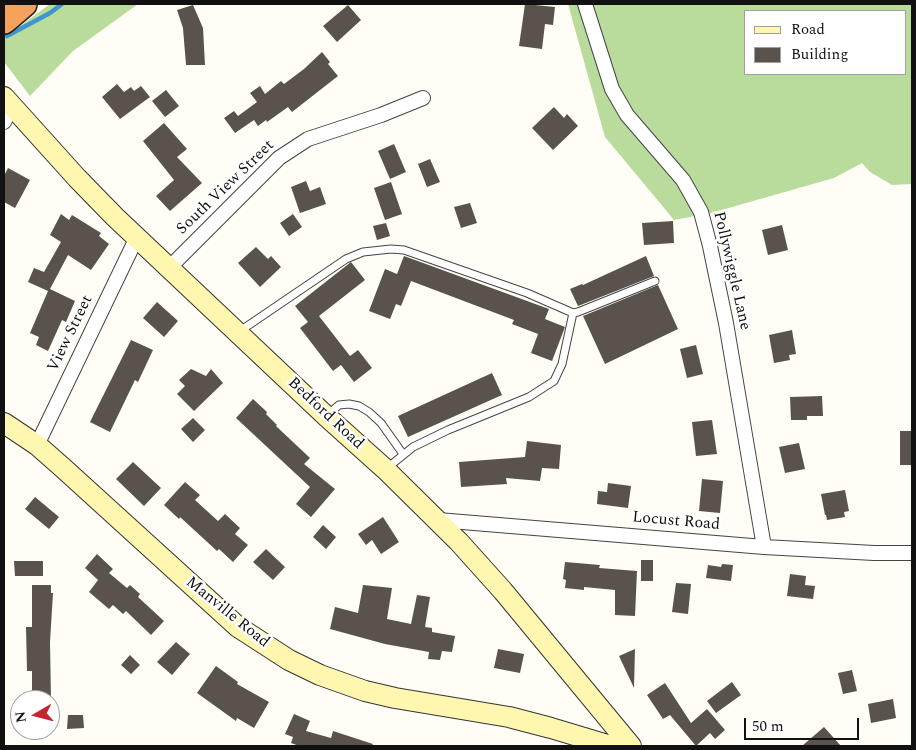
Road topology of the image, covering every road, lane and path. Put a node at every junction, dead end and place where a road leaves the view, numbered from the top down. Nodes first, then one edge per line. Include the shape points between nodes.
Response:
1 (24, 4) edge
2 (585, 4) edge
3 (4, 21) edge
4 (423, 98) dead end
5 (6, 108) edge
6 (137, 238) junction
7 (169, 268) junction
8 (655, 282) dead end
9 (573, 312) junction
10 (238, 333) junction
11 (326, 416) junction
12 (4, 423) edge
13 (37, 445) junction
14 (403, 454) junction
15 (385, 469) junction
16 (438, 520) junction
17 (764, 547) junction
18 (912, 553) edge
19 (611, 746) edge
20 (630, 746) edge

1 - 3 highway
2 - 17 street, Pollywiggle Lane via 619,102 683,180 701,212 726,323
4 - 7 street, South View Street via 308,139 279,158
5 - 6 main road, Bedford Road
6 - 7 main road, Bedford Road
6 - 13 street, View Street
7 - 10 main road, Bedford Road
8 - 9 lane
9 - 10 lane via 404,250 391,249 364,252 346,259
9 - 14 lane via 562,364 554,381 529,397 448,430
10 - 11 main road, Bedford Road
11 - 14 lane via 339,405 359,406 381,423
11 - 15 main road, Bedford Road
12 - 13 main road, Manville Road
13 - 19 main road, Manville Road via 227,617 250,636 289,660 365,691 516,719
14 - 15 lane
15 - 16 main road, Bedford Road
16 - 17 street, Locust Road
16 - 20 main road, Bedford Road via 503,591
17 - 18 street, Locust Road

